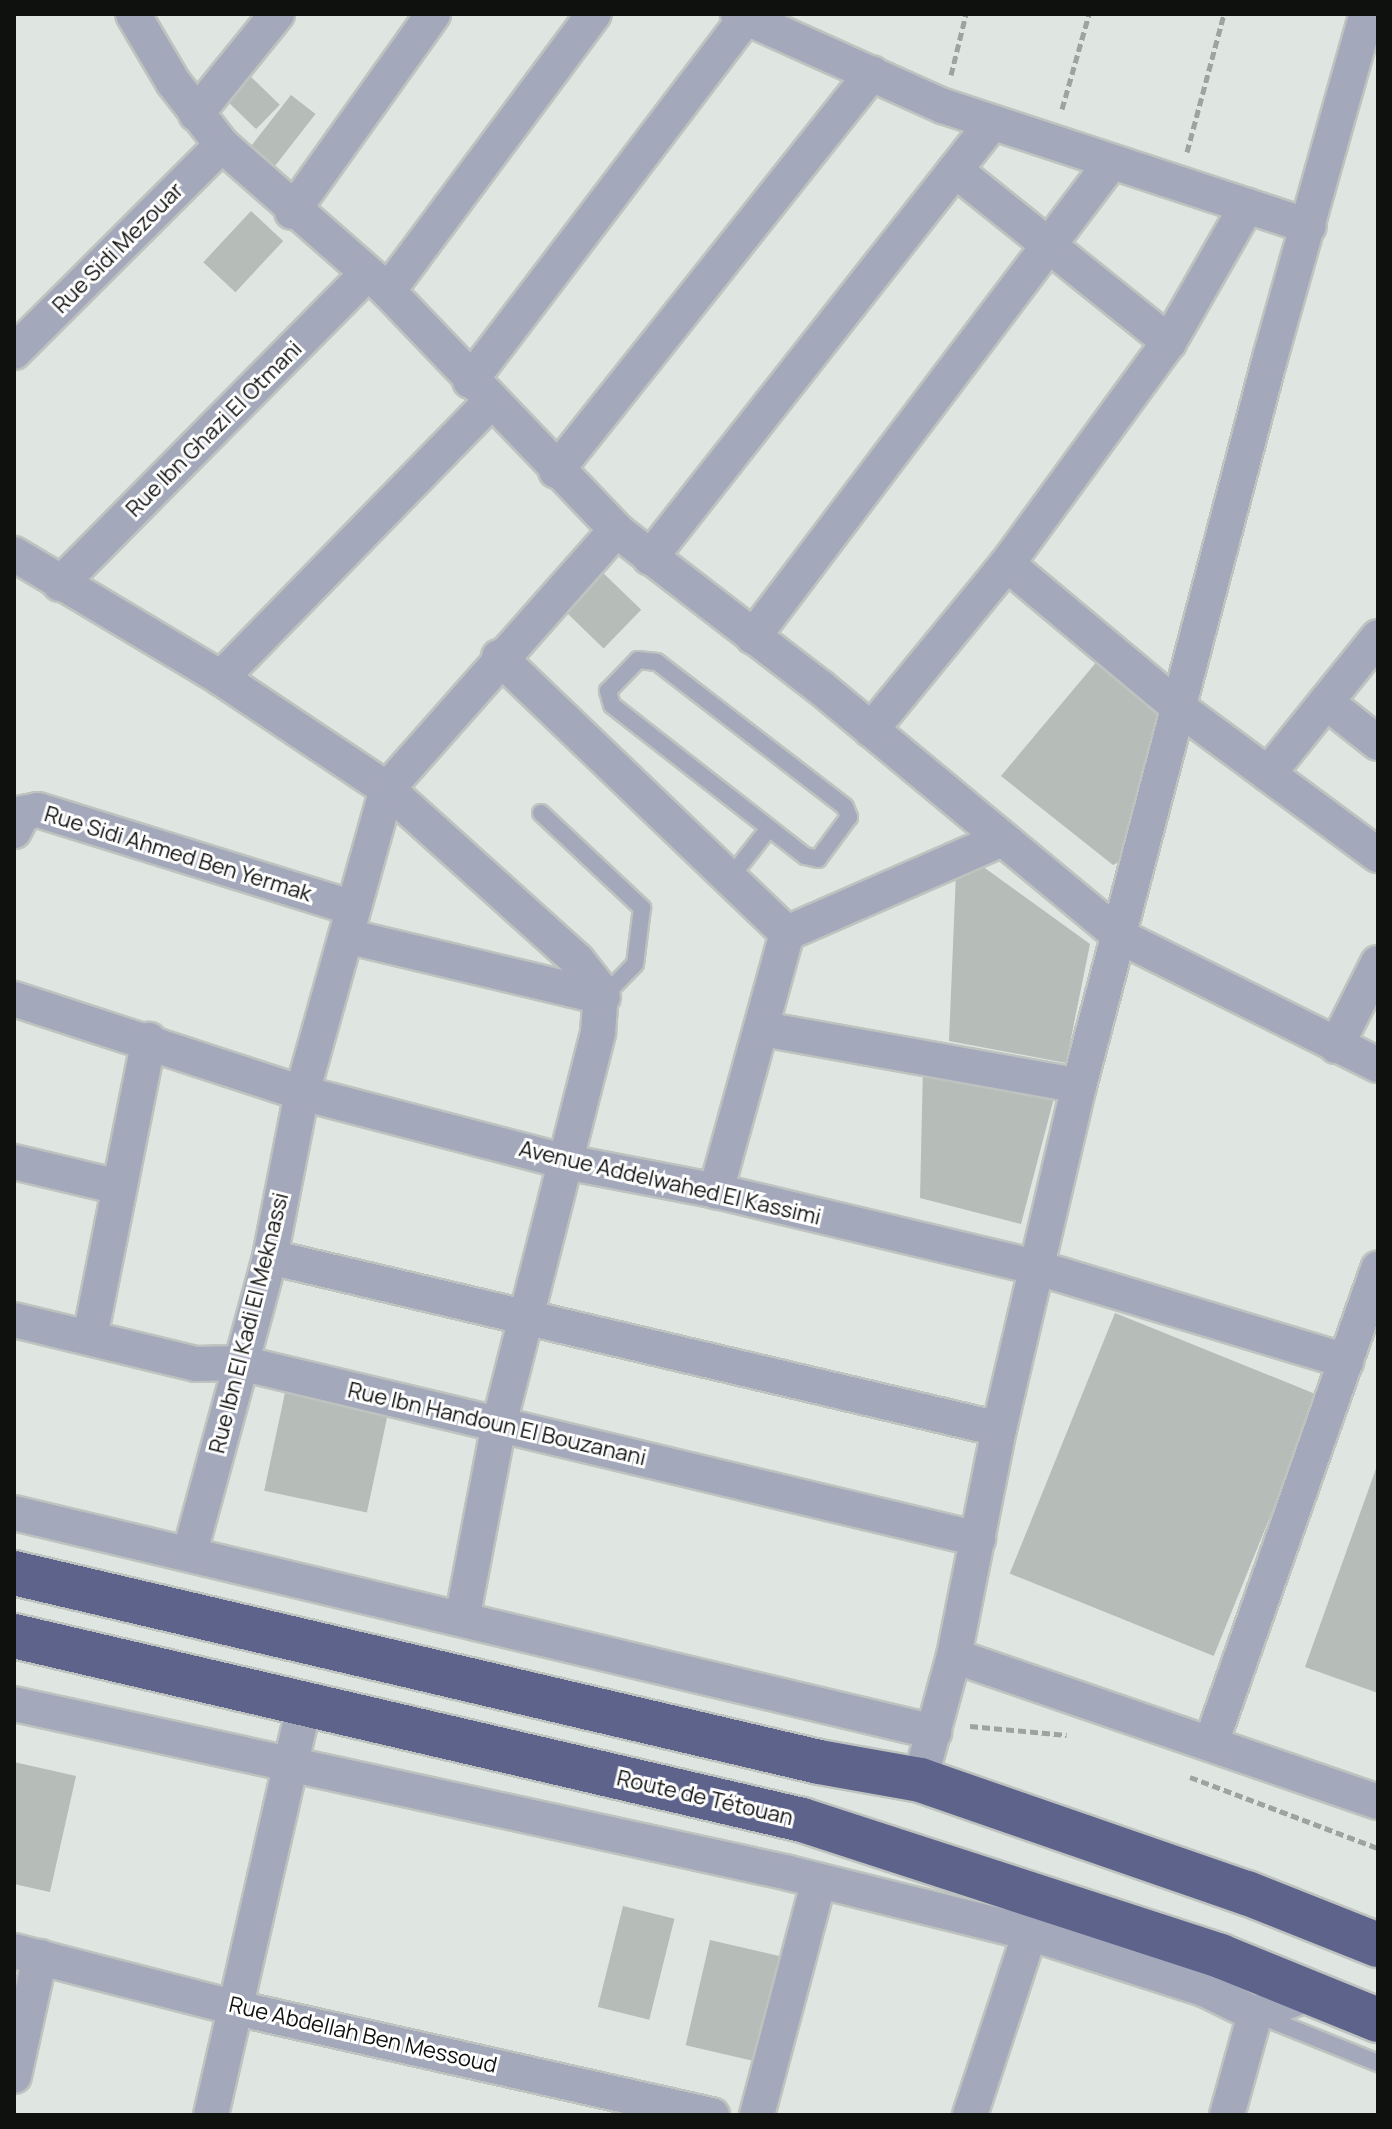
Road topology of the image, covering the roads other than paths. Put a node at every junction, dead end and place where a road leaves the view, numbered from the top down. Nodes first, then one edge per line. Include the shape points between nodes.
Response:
1 (133, 14) edge
2 (277, 14) edge
3 (433, 14) edge
4 (594, 14) edge
5 (1367, 14) edge
6 (742, 16) edge
7 (872, 73) junction
8 (196, 114) junction
9 (992, 123) junction
10 (222, 145) junction
11 (1110, 164) junction
12 (955, 170) junction
13 (1247, 206) junction
14 (292, 212) junction
15 (1309, 226) junction
16 (1047, 248) junction
17 (378, 283) junction
18 (1169, 342) junction
19 (14, 352) edge
20 (480, 391) junction
21 (556, 471) junction
22 (616, 530) junction
23 (650, 558) junction
24 (17, 562) edge
25 (1007, 564) junction
26 (60, 584) junction
27 (753, 637) junction
28 (1378, 637) edge
29 (499, 657) junction
30 (221, 678) junction
31 (1326, 702) junction
32 (1179, 708) junction
33 (871, 730) junction
34 (1378, 743) edge
35 (1268, 774) junction
36 (387, 789) junction
37 (541, 813) dead end
38 (769, 828) junction
39 (14, 831) edge
40 (1002, 839) junction
41 (1378, 855) edge
42 (730, 878) junction
43 (349, 922) junction
44 (787, 933) junction
45 (1121, 937) junction
46 (1378, 963) edge
47 (603, 997) junction
48 (14, 999) edge
49 (763, 1029) junction
50 (149, 1040) junction
51 (1336, 1046) junction
52 (1378, 1065) edge
53 (1079, 1086) junction
54 (302, 1093) junction
55 (14, 1162) edge
56 (566, 1162) junction
57 (119, 1187) junction
58 (716, 1191) junction
59 (270, 1257) junction
60 (1038, 1268) junction
61 (1378, 1269) edge
62 (525, 1318) junction
63 (14, 1320) edge
64 (90, 1337) junction
65 (1346, 1361) junction
66 (241, 1363) junction
67 (499, 1424) junction
68 (999, 1429) junction
69 (14, 1513) edge
70 (978, 1539) junction
71 (190, 1552) junction
72 (14, 1573) edge
73 (462, 1619) junction
74 (14, 1636) edge
75 (954, 1656) junction
76 (14, 1704) edge
77 (304, 1707) junction
78 (934, 1732) junction
79 (1211, 1743) junction
80 (292, 1762) junction
81 (920, 1780) junction
82 (1378, 1802) edge
83 (819, 1881) junction
84 (1315, 1921) junction
85 (1030, 1933) junction
86 (1378, 1936) edge
87 (1378, 1945) edge
88 (27, 1954) edge
89 (1313, 1992) junction
90 (236, 2008) junction
91 (1255, 2014) junction
92 (1378, 2020) edge
93 (1378, 2063) edge
94 (14, 2076) edge
95 (675, 2110) edge
96 (211, 2115) edge
97 (712, 2115) edge
98 (757, 2115) edge
99 (970, 2115) edge
100 (1227, 2115) edge

1 - 8 street
2 - 8 street
3 - 14 street
4 - 17 street, Rue Ibn Ghazi El Otmani
5 - 15 street
6 - 7 street
6 - 20 street
7 - 9 street
7 - 21 street
8 - 10 street
9 - 11 street
9 - 12 street
10 - 14 street
10 - 19 street, Rue Sidi Mezouar
11 - 13 street
11 - 16 street
12 - 16 street
12 - 23 street
13 - 15 street
13 - 18 street
14 - 17 street
15 - 32 street
16 - 18 street
16 - 27 street
17 - 20 street
17 - 26 street, Rue Ibn Ghazi El Otmani
18 - 25 street
20 - 21 street
20 - 30 street
21 - 22 street
22 - 23 street
22 - 29 street
23 - 27 street
24 - 26 street
25 - 32 street
25 - 33 street
26 - 30 street
27 - 33 street
28 - 31 street
29 - 36 street
29 - 42 street
30 - 36 street
31 - 34 street
31 - 35 street
32 - 35 street
32 - 45 street
33 - 40 street
35 - 41 street
36 - 43 street, Rue Ibn El Kadi El Meknassi
36 - 47 street via 577,960
37 - 47 lane via 642,908 635,964
38 - 38 lane via 805,856 818,859 849,817 845,807 657,662 638,660 608,691 612,705
38 - 42 lane
39 - 43 street, Rue Sidi Ahmed Ben Yermak via 23,813 38,810
40 - 44 street
40 - 45 street
42 - 44 street
43 - 47 street
43 - 54 street, Rue Ibn El Kadi El Meknassi
44 - 49 street
45 - 51 street
45 - 53 street
46 - 51 street
47 - 56 street
48 - 50 street
49 - 53 street
49 - 58 street
50 - 54 street
50 - 57 street
51 - 52 street
53 - 60 street
54 - 56 street, Avenue Addelwahed El Kassimi
54 - 59 street, Rue Ibn El Kadi El Meknassi
55 - 57 street
56 - 58 street, Avenue Addelwahed El Kassimi
56 - 62 street
57 - 64 street
58 - 60 street, Avenue Addelwahed El Kassimi
59 - 62 street
59 - 66 street, Rue Ibn El Kadi El Meknassi
60 - 65 street, Avenue Addelwahed El Kassimi
60 - 68 street
61 - 65 street
62 - 67 street
62 - 68 street
63 - 64 street, Rue Ibn Handoun El Bouzanani
64 - 66 street, Rue Ibn Handoun El Bouzanani via 196,1364
65 - 79 street
66 - 67 street, Rue Ibn Handoun El Bouzanani
66 - 71 street, Rue Ibn El Kadi El Meknassi
67 - 70 street, Rue Ibn Handoun El Bouzanani
67 - 73 street
68 - 70 street
69 - 71 street
70 - 75 street
71 - 73 street
72 - 81 highway via 819,1762
73 - 78 street
74 - 77 highway, Route de Tétouan
75 - 78 street
75 - 79 street
76 - 80 street
77 - 80 street
77 - 89 highway, Route de Tétouan via 802,1820 1220,1956
78 - 81 street
79 - 82 street
80 - 83 street
80 - 90 street
81 - 84 highway
83 - 85 street
83 - 98 street
84 - 86 highway
84 - 87 highway
85 - 91 street via 1206,1990
85 - 99 street
88 - 90 street, Rue Abdellah Ben Messoud
88 - 94 street
89 - 91 street
89 - 92 highway, Route de Tétouan
90 - 95 street, Rue Abdellah Ben Messoud
90 - 96 street
91 - 93 lane
91 - 100 street
95 - 97 street, Rue Abdellah Ben Messoud

